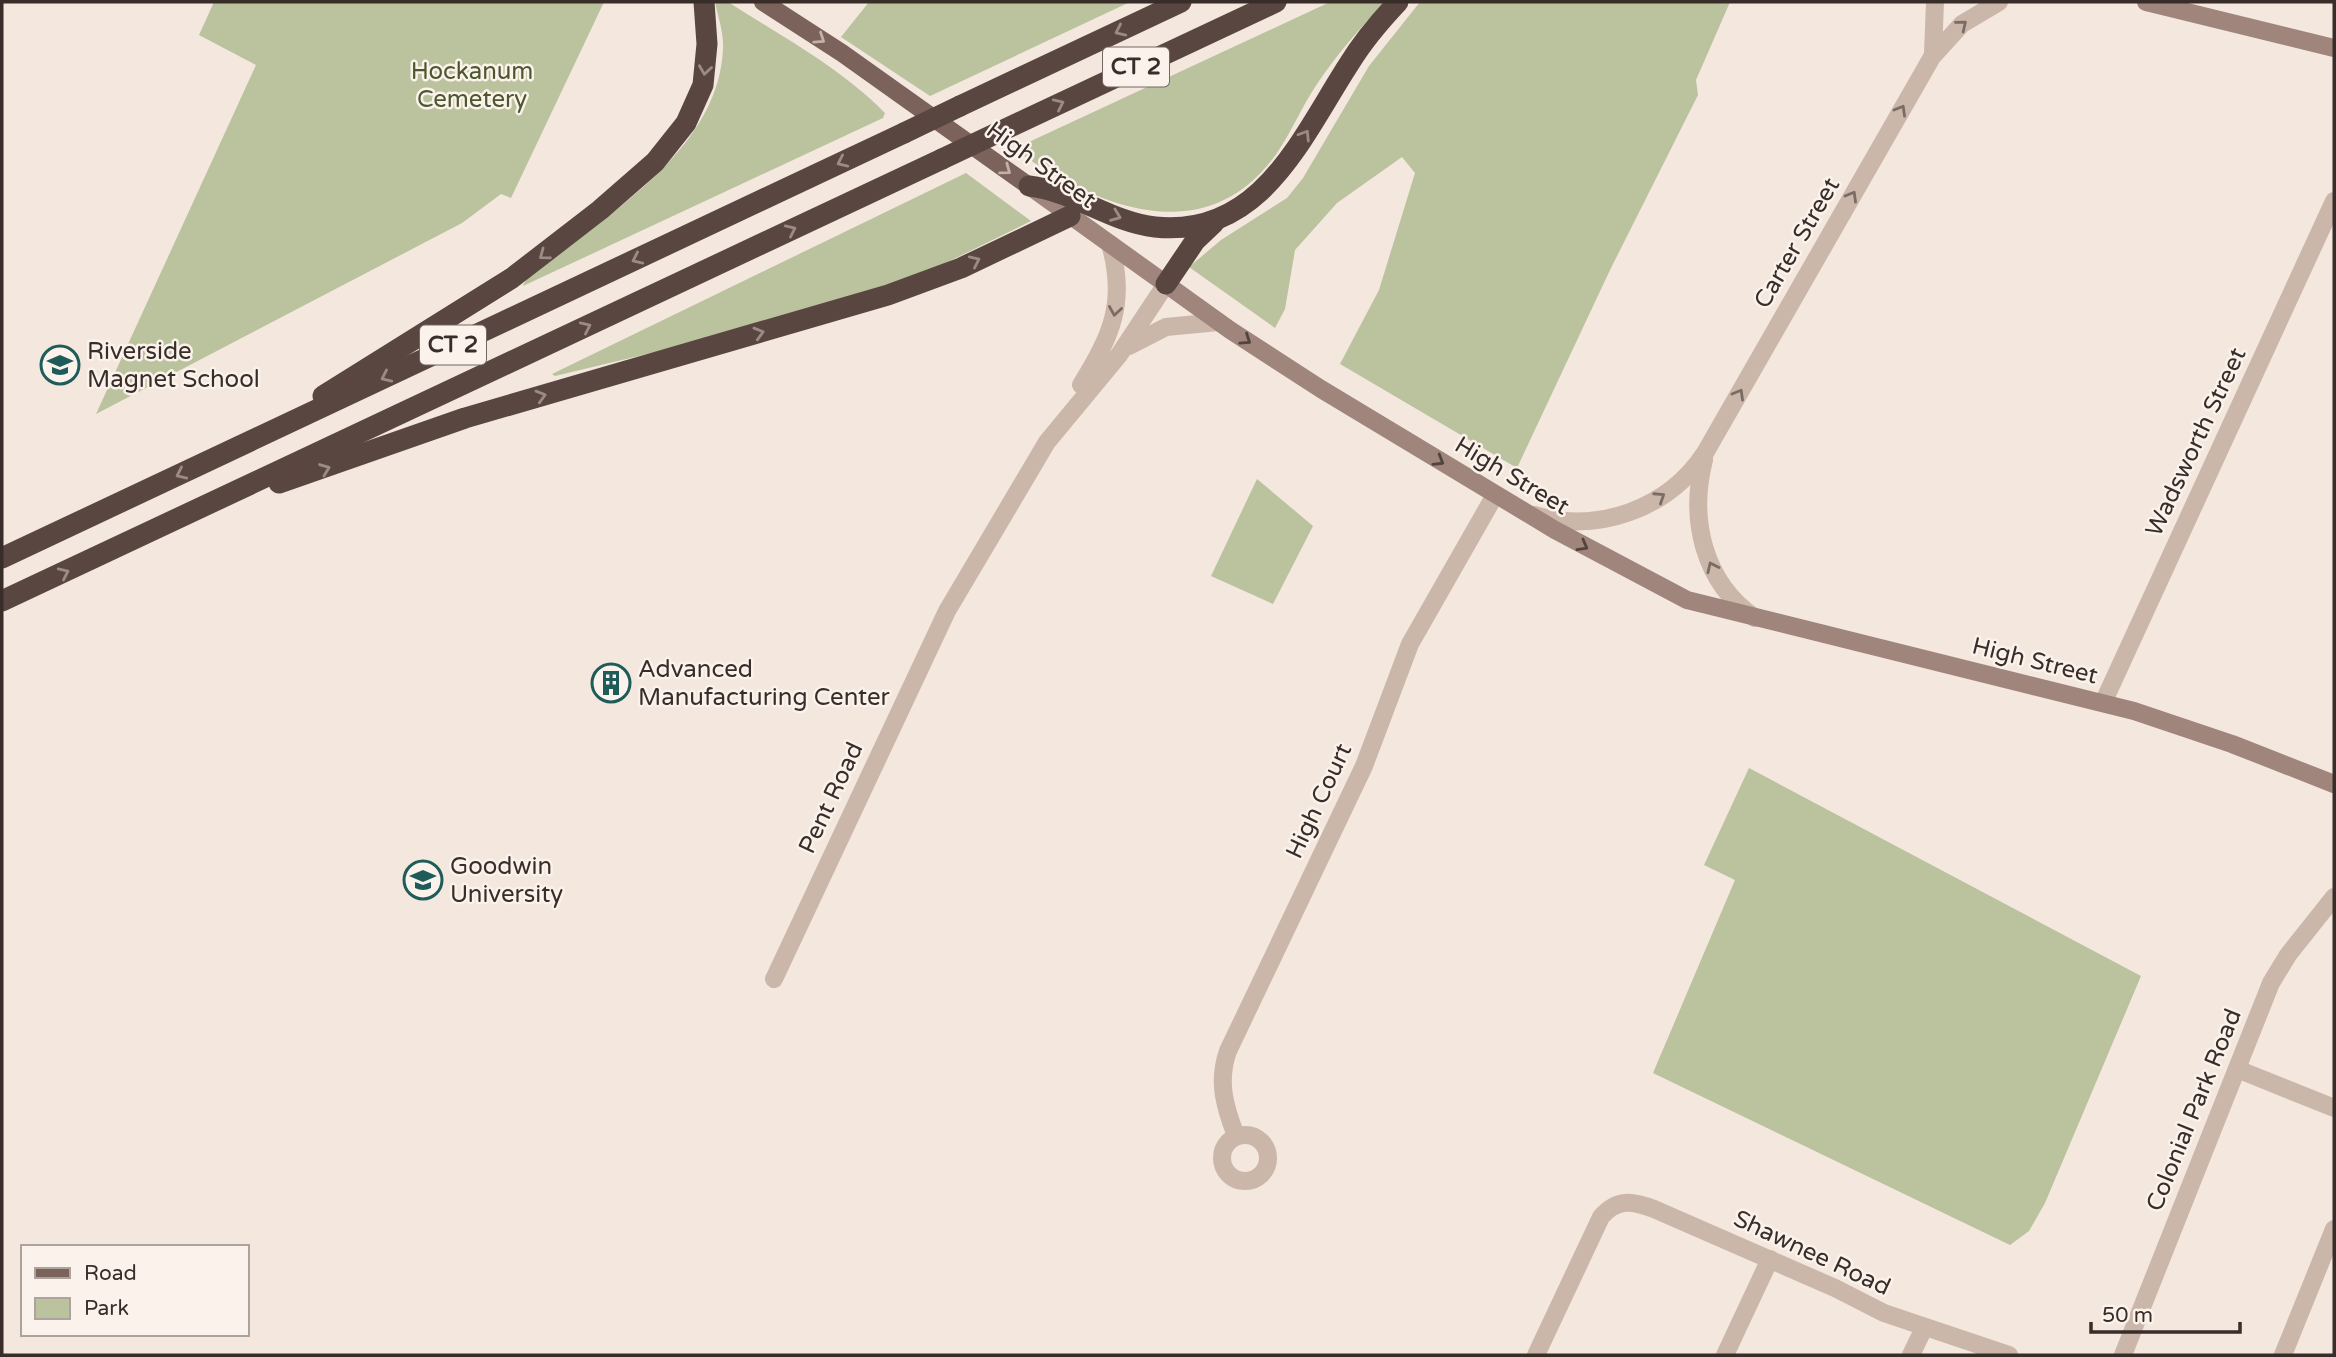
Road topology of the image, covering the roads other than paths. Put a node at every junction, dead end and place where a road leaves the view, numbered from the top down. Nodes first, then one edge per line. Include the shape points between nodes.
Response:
1 (704, 2) edge
2 (763, 2) edge
3 (1181, 2) edge
4 (1276, 2) edge
5 (1398, 2) edge
6 (1935, 2) edge
7 (1999, 2) edge
8 (2146, 2) edge
9 (2334, 48) edge
10 (1932, 57) junction
11 (1029, 186) junction
12 (2334, 201) edge
13 (1070, 216) junction
14 (1219, 219) junction
15 (1110, 244) junction
16 (1166, 284) junction
17 (1219, 322) junction
18 (1119, 355) junction
19 (294, 420) junction
20 (1705, 453) junction
21 (1038, 456) junction
22 (236, 492) junction
23 (1495, 495) junction
24 (1524, 512) junction
25 (2, 558) edge
26 (2, 601) edge
27 (1755, 618) junction
28 (2103, 703) junction
29 (2334, 784) edge
30 (2334, 897) edge
31 (774, 979) dead end
32 (2236, 1069) junction
33 (2334, 1108) edge
34 (1237, 1136) dead end
35 (2334, 1229) edge
36 (1770, 1259) junction
37 (1924, 1328) junction
38 (1536, 1355) edge
39 (1725, 1355) edge
40 (1911, 1355) edge
41 (2009, 1355) edge
42 (2123, 1355) edge
43 (2283, 1355) edge

1 -> 19 highway via 707,44 702,85 686,123 655,162 512,278 344,381
2 -> 11 main road, High Street
3 -> 19 highway, CT 2, bridge
22 -> 4 highway, CT 2, bridge
14 -> 5 highway via 1251,201 1278,174 1361,46
6 - 10 street, Carter Street
10 -> 7 street, Carter Street via 1962,24
8 - 9 main road
20 -> 10 street, Carter Street
11 - 13 main road, High Street
11 -> 14 highway via 1068,195 1121,219 1150,226 1187,227
12 - 28 street, Wadsworth Street
13 - 15 main road, High Street
22 -> 13 highway via 312,474 465,418 888,295 961,268
14 - 16 highway via 1195,241
15 - 16 main road, High Street
15 -> 21 street, Pent Road via 1117,278 1112,328
16 - 17 main road, High Street
16 - 18 street, Pent Road
17 - 18 street, Pent Road via 1166,327 1132,343
17 -> 23 main road, High Street
18 - 21 street, Pent Road
19 -> 25 highway, CT 2
24 -> 20 street, Carter Street via 1576,522 1626,514 1673,488
27 -> 20 street, Carter Street via 1726,592 1709,564 1700,535 1698,495
21 - 31 street, Pent Road via 947,611
26 -> 22 highway, CT 2
23 - 24 main road, High Street
23 - 34 street, High Court via 1406,653 1364,766 1227,1054 1222,1091
24 -> 27 main road, High Street via 1687,600
27 - 28 main road, High Street
28 - 29 main road, High Street via 2180,725
30 - 32 street, Colonial Park Road via 2277,974
32 - 33 street
32 - 42 street, Colonial Park Road
35 - 43 street
36 - 37 street, Shawnee Road
36 - 38 street, Shawnee Road via 1631,1202 1614,1205 1601,1217
36 - 39 street
37 - 40 street
37 - 41 street, Shawnee Road

